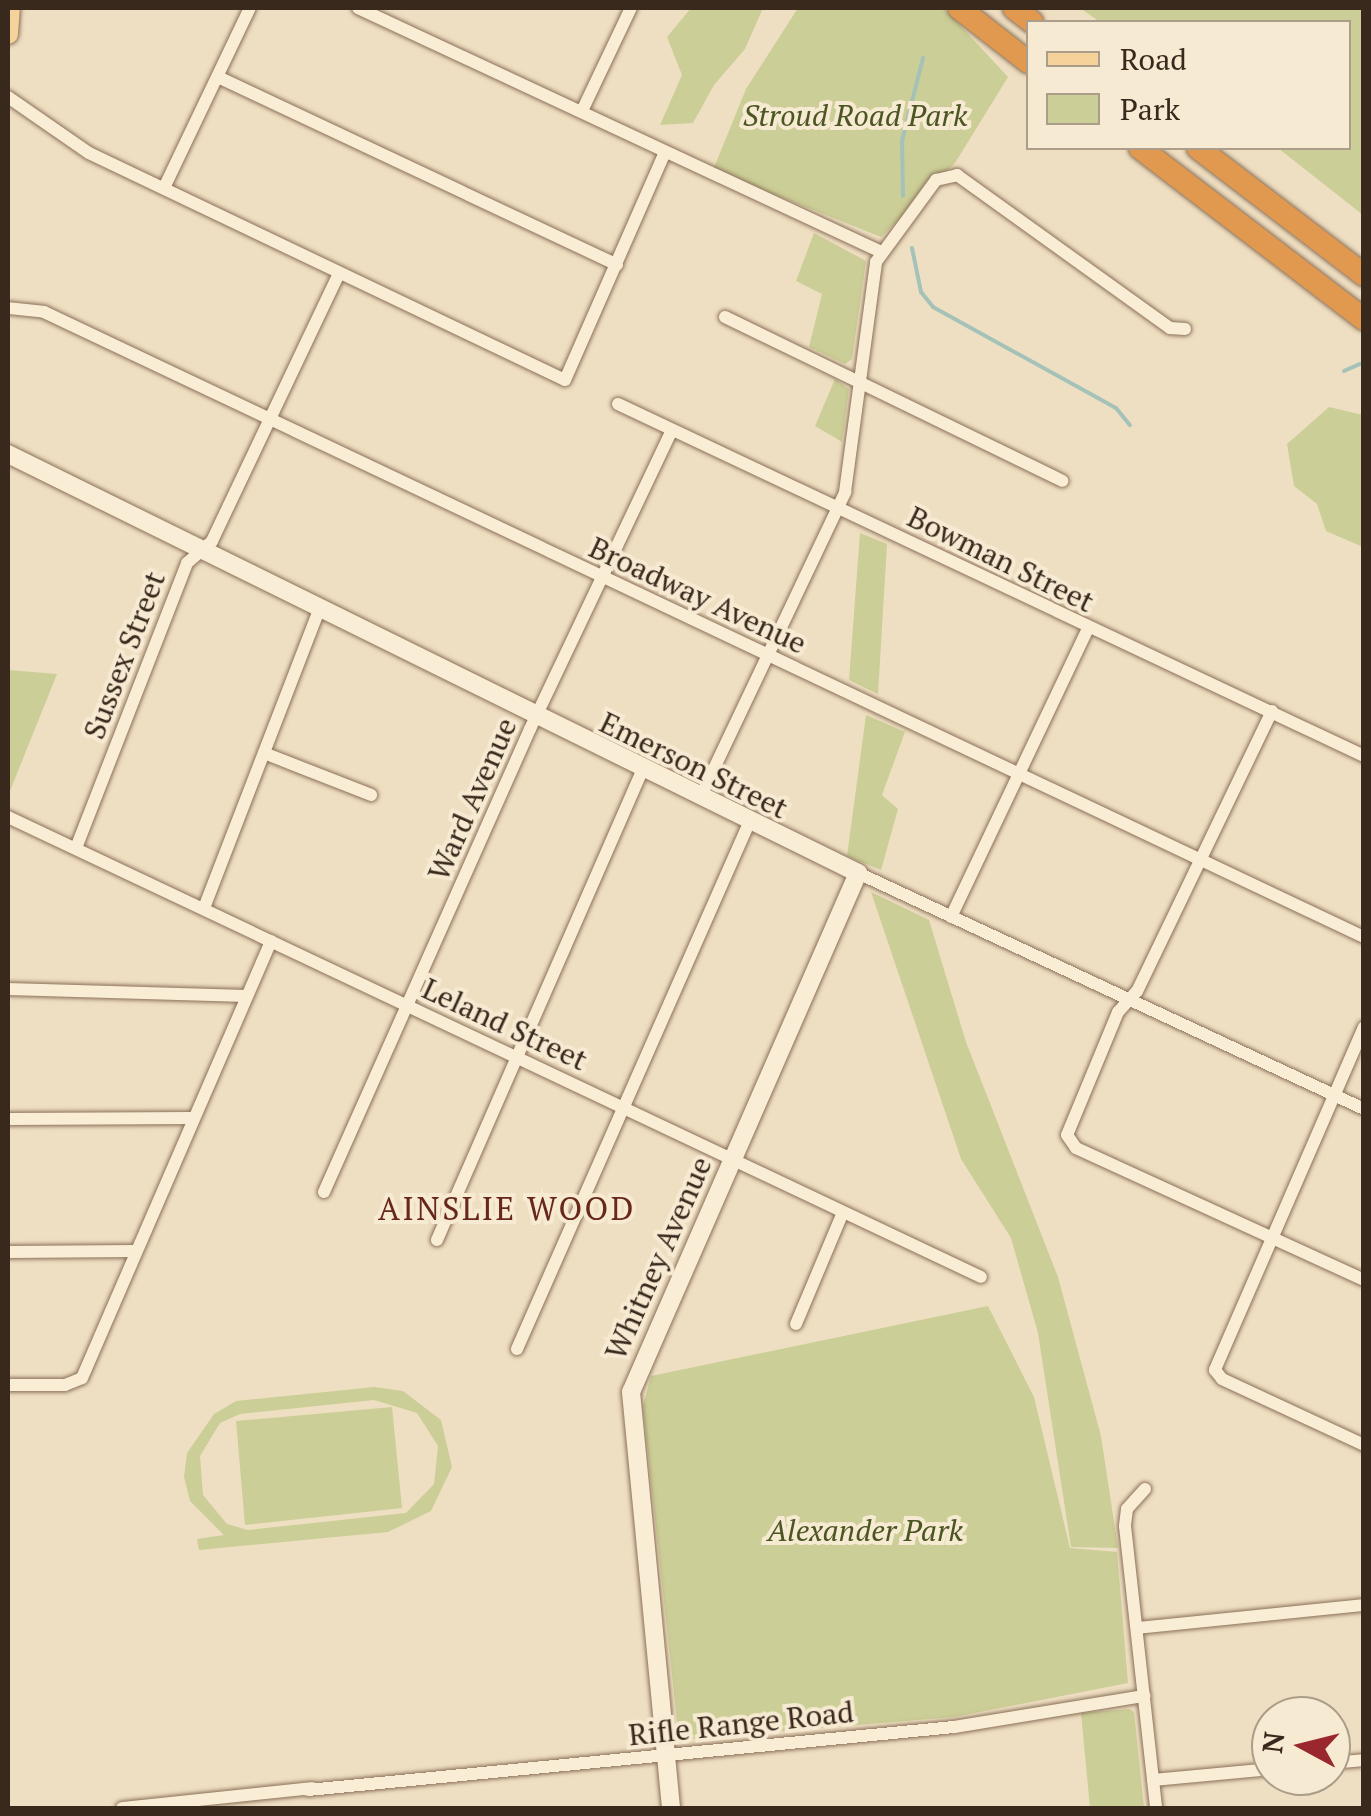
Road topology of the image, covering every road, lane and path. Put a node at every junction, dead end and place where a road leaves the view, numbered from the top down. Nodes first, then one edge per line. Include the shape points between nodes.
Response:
1 (10, 8) edge
2 (250, 8) edge
3 (358, 8) edge
4 (960, 8) edge
5 (627, 9) edge
6 (8, 34) edge
7 (1026, 60) edge
8 (218, 77) junction
9 (8, 97) edge
10 (582, 112) junction
11 (1143, 150) edge
12 (1201, 150) edge
13 (664, 155) junction
14 (164, 188) junction
15 (880, 252) junction
16 (616, 265) junction
17 (339, 274) junction
18 (1364, 276) edge
19 (8, 308) edge
20 (724, 317) dead end
21 (1364, 320) edge
22 (1185, 329) dead end
23 (860, 383) junction
24 (618, 404) dead end
25 (270, 420) junction
26 (672, 430) junction
27 (8, 454) edge
28 (1062, 481) dead end
29 (838, 508) junction
30 (203, 550) junction
31 (604, 578) junction
32 (320, 608) junction
33 (1088, 628) junction
34 (767, 655) junction
35 (1272, 711) junction
36 (536, 717) junction
37 (264, 753) junction
38 (1364, 756) edge
39 (642, 771) junction
40 (1018, 774) junction
41 (371, 794) dead end
42 (700, 798) junction
43 (8, 817) edge
44 (749, 824) junction
45 (76, 848) junction
46 (1200, 859) junction
47 (858, 874) junction
48 (204, 908) junction
49 (951, 917) junction
50 (1364, 937) edge
51 (271, 942) junction
52 (8, 989) edge
53 (247, 996) junction
54 (1129, 1001) junction
55 (408, 1005) junction
56 (1364, 1027) edge
57 (516, 1057) junction
58 (1332, 1095) junction
59 (624, 1108) junction
60 (1364, 1109) edge
61 (194, 1118) junction
62 (8, 1119) edge
63 (732, 1159) junction
64 (324, 1192) dead end
65 (843, 1212) junction
66 (1272, 1237) junction
67 (436, 1240) dead end
68 (134, 1251) junction
69 (8, 1252) edge
70 (981, 1277) dead end
71 (1364, 1280) edge
72 (796, 1324) dead end
73 (517, 1349) dead end
74 (8, 1385) edge
75 (1364, 1445) edge
76 (1144, 1488) dead end
77 (1364, 1606) edge
78 (1137, 1628) junction
79 (1144, 1696) junction
80 (666, 1756) junction
81 (1251, 1771) edge
82 (1153, 1780) junction
83 (122, 1808) edge
84 (671, 1808) edge
85 (1156, 1808) edge

1 - 6 main road
2 - 8 street
3 - 10 street
4 - 7 highway
5 - 10 street
8 - 14 street
8 - 16 street
9 - 14 street via 89,153
10 - 13 street
11 - 21 highway
12 - 18 highway
13 - 15 street
13 - 16 street
14 - 17 street
15 - 22 street via 936,180 957,175 1170,328
15 - 23 street
16 - 17 street via 565,380
17 - 25 street, Sussex Street
19 - 25 street, Broadway Avenue via 44,312
20 - 23 street
23 - 28 street
23 - 29 street
24 - 26 street, Bowman Street
25 - 30 street, Sussex Street
25 - 31 street, Broadway Avenue
26 - 29 street, Bowman Street
26 - 31 street, Ward Avenue
27 - 30 street, Emerson Street
29 - 33 street, Bowman Street
29 - 34 street
30 - 32 street, Emerson Street
30 - 45 street, Sussex Street via 187,563
31 - 34 street, Broadway Avenue
31 - 36 street, Ward Avenue
32 - 36 street, Emerson Street
32 - 37 street
33 - 35 street, Bowman Street
33 - 40 street
34 - 40 street, Broadway Avenue
34 - 42 street
35 - 38 street, Bowman Street
35 - 46 street
36 - 39 street, Emerson Street
36 - 55 street, Ward Avenue
37 - 41 street
37 - 48 street
39 - 42 street, Emerson Street
39 - 57 street
40 - 46 street, Broadway Avenue
40 - 49 street
42 - 44 street, Emerson Street
43 - 45 street, Leland Street
44 - 47 street, Emerson Street
44 - 59 street
45 - 48 street, Leland Street
46 - 50 street, Broadway Avenue
46 - 54 street
47 - 49 street, Emerson Street
47 - 63 street, Whitney Avenue
48 - 51 street, Leland Street
49 - 54 street, Emerson Street
51 - 53 street
51 - 55 street, Leland Street
52 - 53 street
53 - 61 street
54 - 58 street, Emerson Street
54 - 66 street via 1069,1127 1069,1142
55 - 57 street, Leland Street
55 - 64 street, Ward Avenue
56 - 58 street
57 - 59 street, Leland Street
57 - 67 street
58 - 60 street, Emerson Street
58 - 66 street
59 - 63 street, Leland Street
59 - 73 street
61 - 62 street
61 - 68 street
63 - 65 street, Leland Street
63 - 80 street, Whitney Avenue via 631,1392
65 - 70 street, Leland Street
65 - 72 street
66 - 71 street
66 - 75 street via 1215,1370
68 - 69 street
68 - 74 street via 82,1378 65,1385
76 - 78 street via 1126,1509 1125,1526
77 - 78 street
78 - 79 street
79 - 80 street, Rifle Range Road via 954,1727
79 - 82 street
80 - 83 street, Rifle Range Road
80 - 84 street, Whitney Avenue
81 - 82 street
82 - 85 street

